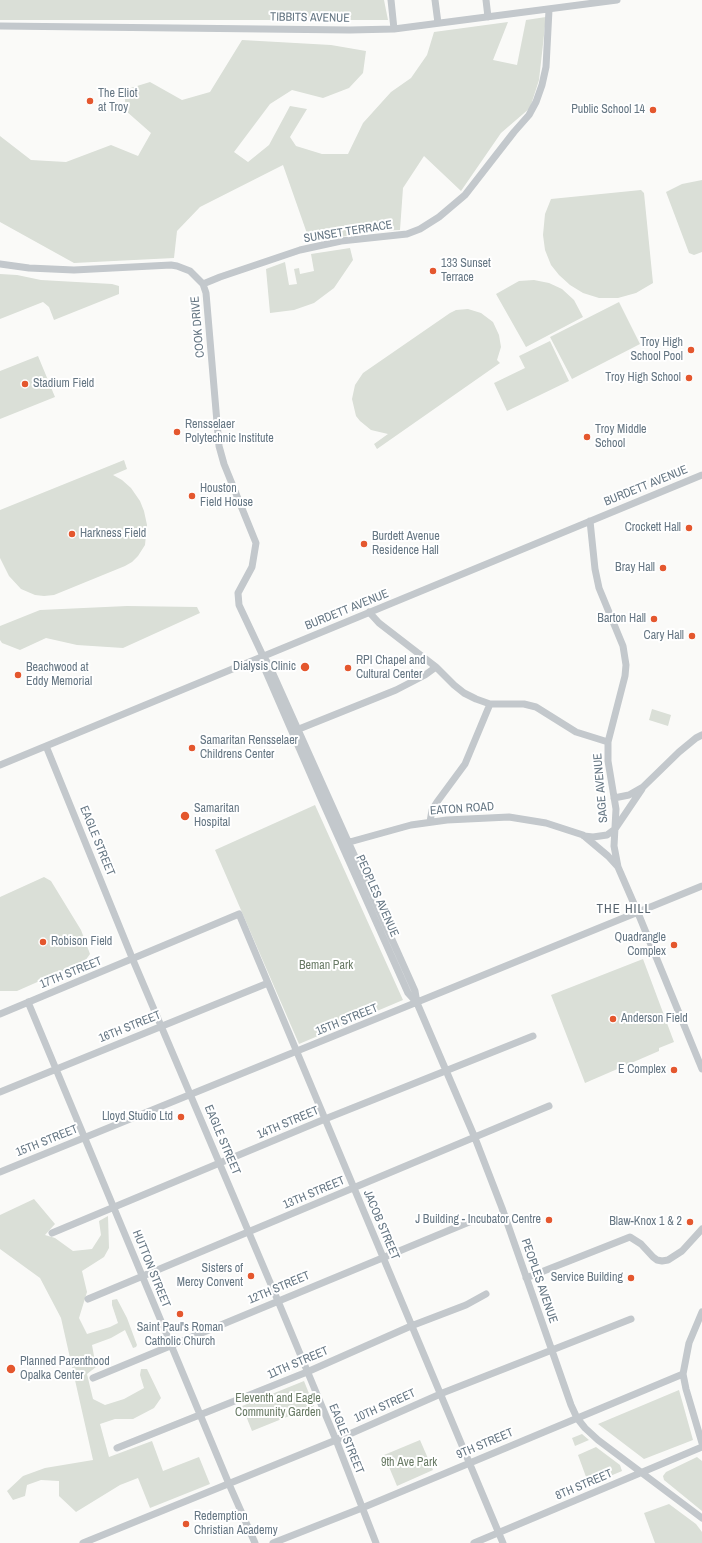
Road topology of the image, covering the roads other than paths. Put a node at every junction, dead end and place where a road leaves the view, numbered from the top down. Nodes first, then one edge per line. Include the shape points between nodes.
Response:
1 (391, 0) edge
2 (436, 0) edge
3 (486, 0) edge
4 (617, 0) edge
5 (549, 10) junction
6 (488, 17) junction
7 (438, 23) junction
8 (0, 26) edge
9 (394, 28) junction
10 (0, 264) edge
11 (204, 284) junction
12 (213, 368) joint
13 (702, 475) edge
14 (590, 521) junction
15 (370, 612) junction
16 (263, 656) junction
17 (436, 667) junction
18 (490, 704) junction
19 (295, 731) junction
20 (702, 735) edge
21 (608, 742) junction
22 (46, 746) junction
23 (0, 765) edge
24 (643, 787) junction
25 (614, 798) junction
26 (430, 822) junction
27 (615, 829) junction
28 (582, 836) junction
29 (346, 843) junction
30 (618, 867) junction
31 (702, 886) edge
32 (638, 913) junction
33 (239, 914) joint
34 (133, 960) junction
35 (268, 983) junction
36 (28, 1002) junction
37 (417, 1003) junction
38 (0, 1014) edge
39 (162, 1026) junction
40 (533, 1036) dead end
41 (297, 1052) junction
42 (55, 1069) junction
43 (702, 1069) edge
44 (446, 1071) junction
45 (0, 1092) edge
46 (191, 1096) junction
47 (549, 1106) dead end
48 (325, 1119) junction
49 (85, 1138) junction
50 (475, 1138) junction
51 (220, 1164) junction
52 (0, 1172) edge
53 (353, 1188) junction
54 (114, 1206) junction
55 (474, 1220) dead end
56 (702, 1229) edge
57 (249, 1232) junction
58 (52, 1233) dead end
59 (382, 1258) junction
60 (142, 1276) junction
61 (526, 1278) junction
62 (486, 1294) dead end
63 (88, 1298) dead end
64 (278, 1301) junction
65 (702, 1312) edge
66 (630, 1319) dead end
67 (411, 1326) junction
68 (171, 1345) junction
69 (551, 1350) junction
70 (307, 1372) junction
71 (683, 1374) junction
72 (93, 1378) dead end
73 (440, 1394) junction
74 (200, 1415) junction
75 (577, 1418) junction
76 (336, 1440) junction
77 (702, 1443) edge
78 (702, 1447) edge
79 (118, 1448) dead end
80 (469, 1463) junction
81 (642, 1472) junction
82 (229, 1484) junction
83 (362, 1508) junction
84 (702, 1518) edge
85 (498, 1533) junction
86 (83, 1543) edge
87 (255, 1543) edge
88 (273, 1543) edge
89 (376, 1543) edge
90 (474, 1543) edge
91 (502, 1543) edge

1 - 9 street
2 - 7 street
3 - 6 street
4 - 5 street, TIBBITS AVENUE
5 - 6 street, TIBBITS AVENUE
5 - 11 street, SUNSET TERRACE via 546,67 538,96 529,115 465,195 439,217 407,234 341,241 300,250
6 - 7 street, TIBBITS AVENUE
7 - 9 street, TIBBITS AVENUE
8 - 9 street, TIBBITS AVENUE via 350,30
10 - 11 street via 74,270 170,265 190,271
11 - 12 street, COOK DRIVE
12 - 16 street, PEOPLES AVENUE via 221,454 256,543 252,567 239,588 237,599
13 - 14 street, BURDETT AVENUE
14 - 15 street, BURDETT AVENUE
14 - 21 street, SAGE AVENUE via 599,588 625,657 625,676
15 - 16 street, BURDETT AVENUE
15 - 17 street via 379,623
16 - 19 street, PEOPLES AVENUE via 264,667
16 - 22 street, BURDETT AVENUE
17 - 18 street via 464,692
17 - 19 street via 396,690
18 - 21 street via 524,704 536,707 576,732
18 - 26 street via 465,764 434,806
19 - 29 street, PEOPLES AVENUE
20 - 24 street via 679,752
21 - 25 street, SAGE AVENUE via 608,761
22 - 23 street, BURDETT AVENUE
22 - 34 street, EAGLE STREET
24 - 25 street via 629,795
24 - 27 street
25 - 27 street, SAGE AVENUE
26 - 28 street, EATON ROAD via 509,817 546,822
26 - 29 street, EATON ROAD
27 - 28 street, EATON ROAD via 607,835
27 - 30 street, SAGE AVENUE via 614,846
28 - 30 street, EATON ROAD
29 - 37 street, PEOPLES AVENUE via 415,991
30 - 32 street, SAGE AVENUE
31 - 32 street, 15TH STREET
32 - 37 street, 15TH STREET
32 - 43 street, SAGE AVENUE
33 - 34 street, 17TH STREET
33 - 35 street, JACOB STREET
34 - 36 street, 17TH STREET
34 - 39 street, EAGLE STREET
35 - 39 street, 16TH STREET
35 - 41 street, JACOB STREET
36 - 38 street, 17TH STREET
36 - 42 street, HUTTON STREET
37 - 41 street, 15TH STREET
37 - 44 street, PEOPLES AVENUE
39 - 42 street, 16TH STREET
39 - 46 street, EAGLE STREET
40 - 44 street, 14TH STREET
41 - 46 street, 15TH STREET
41 - 48 street, JACOB STREET
42 - 45 street, 16TH STREET
42 - 49 street, HUTTON STREET
44 - 48 street, 14TH STREET
44 - 50 street, PEOPLES AVENUE
46 - 49 street, 15TH STREET
46 - 51 street, EAGLE STREET
47 - 50 street, 13TH STREET
48 - 51 street, 14TH STREET
48 - 53 street, JACOB STREET
49 - 52 street, 15TH STREET
49 - 54 street, HUTTON STREET
50 - 53 street, 13TH STREET
50 - 61 street, PEOPLES AVENUE
51 - 54 street, 14TH STREET
51 - 57 street, EAGLE STREET
53 - 57 street, 13TH STREET
53 - 59 street, JACOB STREET
54 - 58 street, 14TH STREET
54 - 60 street, HUTTON STREET
55 - 59 street, 12TH STREET
56 - 61 street via 682,1251 662,1261 652,1257 641,1244 630,1237
57 - 60 street, 13TH STREET
57 - 64 street, EAGLE STREET
59 - 64 street, 12TH STREET
59 - 67 street, JACOB STREET
60 - 63 street, 13TH STREET
60 - 68 street, HUTTON STREET
61 - 69 street, PEOPLES AVENUE
62 - 67 street, 11TH STREET via 466,1305
64 - 68 street, 12TH STREET
64 - 70 street, EAGLE STREET
65 - 71 street via 688,1343
66 - 69 street, 10TH STREET
67 - 70 street, 11TH STREET
67 - 73 street, JACOB STREET
68 - 72 street, 12TH STREET
68 - 74 street, HUTTON STREET
69 - 73 street, 10TH STREET
69 - 75 street, PEOPLES AVENUE via 565,1393
70 - 74 street, 11TH STREET
70 - 76 street, EAGLE STREET
71 - 75 street, 9TH STREET
71 - 77 street
73 - 76 street, 10TH STREET
73 - 80 street, JACOB STREET
74 - 79 street, 11TH STREET
74 - 82 street, HUTTON STREET
75 - 80 street, 9TH STREET
75 - 81 street, PEOPLES AVENUE via 598,1440
76 - 82 street, 10TH STREET
76 - 83 street, EAGLE STREET
78 - 81 street, 8TH STREET
80 - 83 street, 9TH STREET
80 - 85 street, JACOB STREET
81 - 84 street, PEOPLES AVENUE
81 - 85 street, 8TH STREET
82 - 86 street, 10TH STREET
82 - 87 street, HUTTON STREET
83 - 88 street, 9TH STREET
83 - 89 street, EAGLE STREET
85 - 90 street, 8TH STREET
85 - 91 street, JACOB STREET

